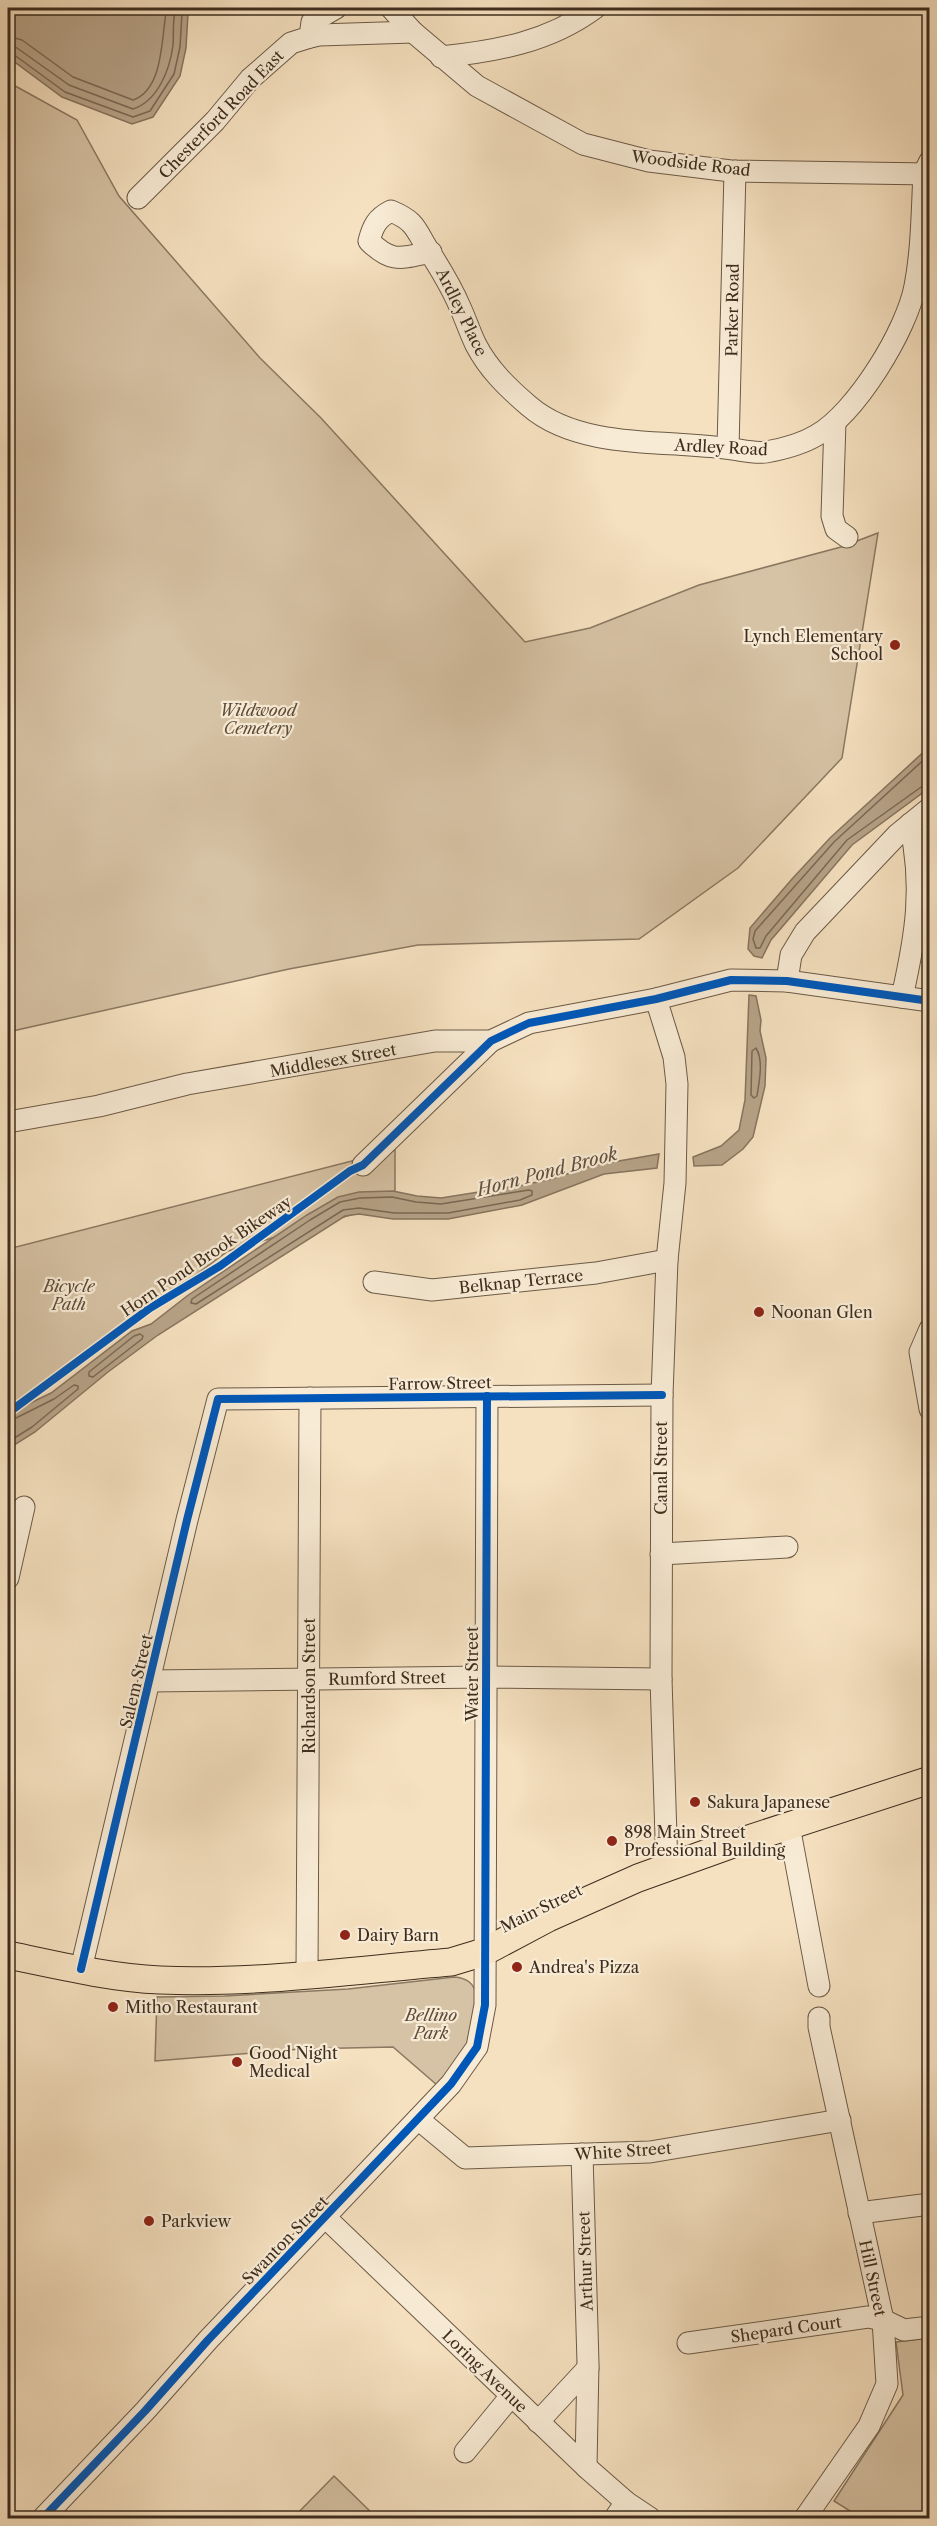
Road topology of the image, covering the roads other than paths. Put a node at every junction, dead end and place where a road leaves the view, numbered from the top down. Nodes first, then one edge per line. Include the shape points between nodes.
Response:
1 (336, 8) edge
2 (391, 8) edge
3 (595, 8) edge
4 (413, 32) junction
5 (310, 37) junction
6 (441, 57) junction
7 (928, 169) edge
8 (735, 171) junction
9 (138, 198) dead end
10 (431, 252) dead end
11 (492, 372) joint
12 (835, 422) junction
13 (728, 448) junction
14 (847, 537) dead end
15 (930, 808) edge
16 (910, 824) junction
17 (787, 981) junction
18 (902, 997) junction
19 (656, 999) junction
20 (930, 1001) edge
21 (491, 1041) junction
22 (8, 1122) edge
23 (363, 1165) dead end
24 (667, 1260) junction
25 (374, 1282) dead end
26 (930, 1329) edge
27 (662, 1395) junction
28 (487, 1396) junction
29 (218, 1398) joint
30 (310, 1398) junction
31 (930, 1409) edge
32 (24, 1507) dead end
33 (788, 1547) dead end
34 (661, 1554) junction
35 (8, 1578) edge
36 (485, 1677) junction
37 (309, 1679) junction
38 (661, 1679) junction
39 (150, 1681) junction
40 (930, 1780) edge
41 (789, 1826) junction
42 (667, 1868) junction
43 (484, 1952) junction
44 (8, 1955) edge
45 (81, 1969) junction
46 (307, 1975) junction
47 (819, 1986) dead end
48 (819, 2018) dead end
49 (418, 2119) junction
50 (840, 2120) junction
51 (582, 2154) junction
52 (930, 2204) edge
53 (859, 2213) junction
54 (325, 2217) junction
55 (883, 2320) junction
56 (930, 2327) edge
57 (688, 2343) dead end
58 (588, 2368) junction
59 (511, 2396) junction
60 (538, 2422) junction
61 (465, 2452) dead end
62 (586, 2467) junction
63 (621, 2510) edge
64 (43, 2518) edge
65 (650, 2518) edge
66 (805, 2518) edge

1 - 5 street via 312,22
2 - 4 street, Woodside Road
3 - 6 street via 547,36
4 - 5 street, Chesterford Road East
4 - 6 street, Woodside Road
5 - 9 street, Chesterford Road East via 291,43 250,79 215,121
6 - 8 street, Woodside Road via 477,86 577,142 649,161
7 - 8 street, Woodside Road
7 - 12 street, Ardley Road via 915,288 906,317 868,382
8 - 13 street, Parker Road
10 - 11 street, Ardley Place
11 - 13 street, Ardley Road via 531,408 567,429 636,442
12 - 13 street, Ardley Road via 795,445 764,452
12 - 14 street via 832,516 836,530
15 - 16 street
16 - 17 street via 805,932 791,955
16 - 18 street via 917,856 918,892 915,937
17 - 18 street, Middlesex Street
17 - 19 street, Middlesex Street via 731,980
18 - 20 street, Middlesex Street
19 - 21 street, Middlesex Street via 528,1023
19 - 24 street, Canal Street via 674,1058 677,1084 675,1183
21 - 22 street, Middlesex Street via 435,1041 188,1084 99,1106
21 - 23 street
24 - 25 street, Belknap Terrace via 596,1273 432,1290
24 - 27 street, Canal Street
26 - 31 street via 920,1352
27 - 28 street, Farrow Street
27 - 34 street, Canal Street
28 - 30 street, Farrow Street
28 - 36 street, Water Street
29 - 30 street, Farrow Street
29 - 39 street, Salem Street
30 - 37 street, Richardson Street
32 - 35 street
33 - 34 street
34 - 38 street, Canal Street
36 - 37 street, Rumford Street
36 - 38 street, Rumford Street
36 - 43 street, Water Street
37 - 39 street, Rumford Street
37 - 46 street, Richardson Street
38 - 42 street, Canal Street
39 - 45 street, Salem Street
40 - 41 main road, Main Street
41 - 42 main road, Main Street
41 - 47 street
42 - 43 main road, Main Street via 548,1918
43 - 46 main road, Main Street via 451,1962
43 - 49 street, Swanton Street via 485,2006 477,2047 451,2084
44 - 45 main road, Main Street
45 - 46 main road, Main Street via 159,1980 227,1981
48 - 50 street, Hill Street
49 - 51 street, White Street via 465,2158
49 - 54 street, Swanton Street
50 - 51 street, White Street via 650,2152
50 - 53 street, Hill Street
51 - 58 street, Arthur Street
52 - 53 street
53 - 55 street, Hill Street
54 - 59 street, Loring Avenue
54 - 64 street, Swanton Street
55 - 56 street, Shepard Court via 904,2330
55 - 57 street, Shepard Court via 868,2317
55 - 66 street, Hill Street via 887,2384 868,2426
58 - 60 street
58 - 62 street, Arthur Street
59 - 60 street, Loring Avenue
59 - 61 street
60 - 62 street, Loring Avenue
62 - 63 street, Loring Avenue
63 - 65 street, Loring Avenue

